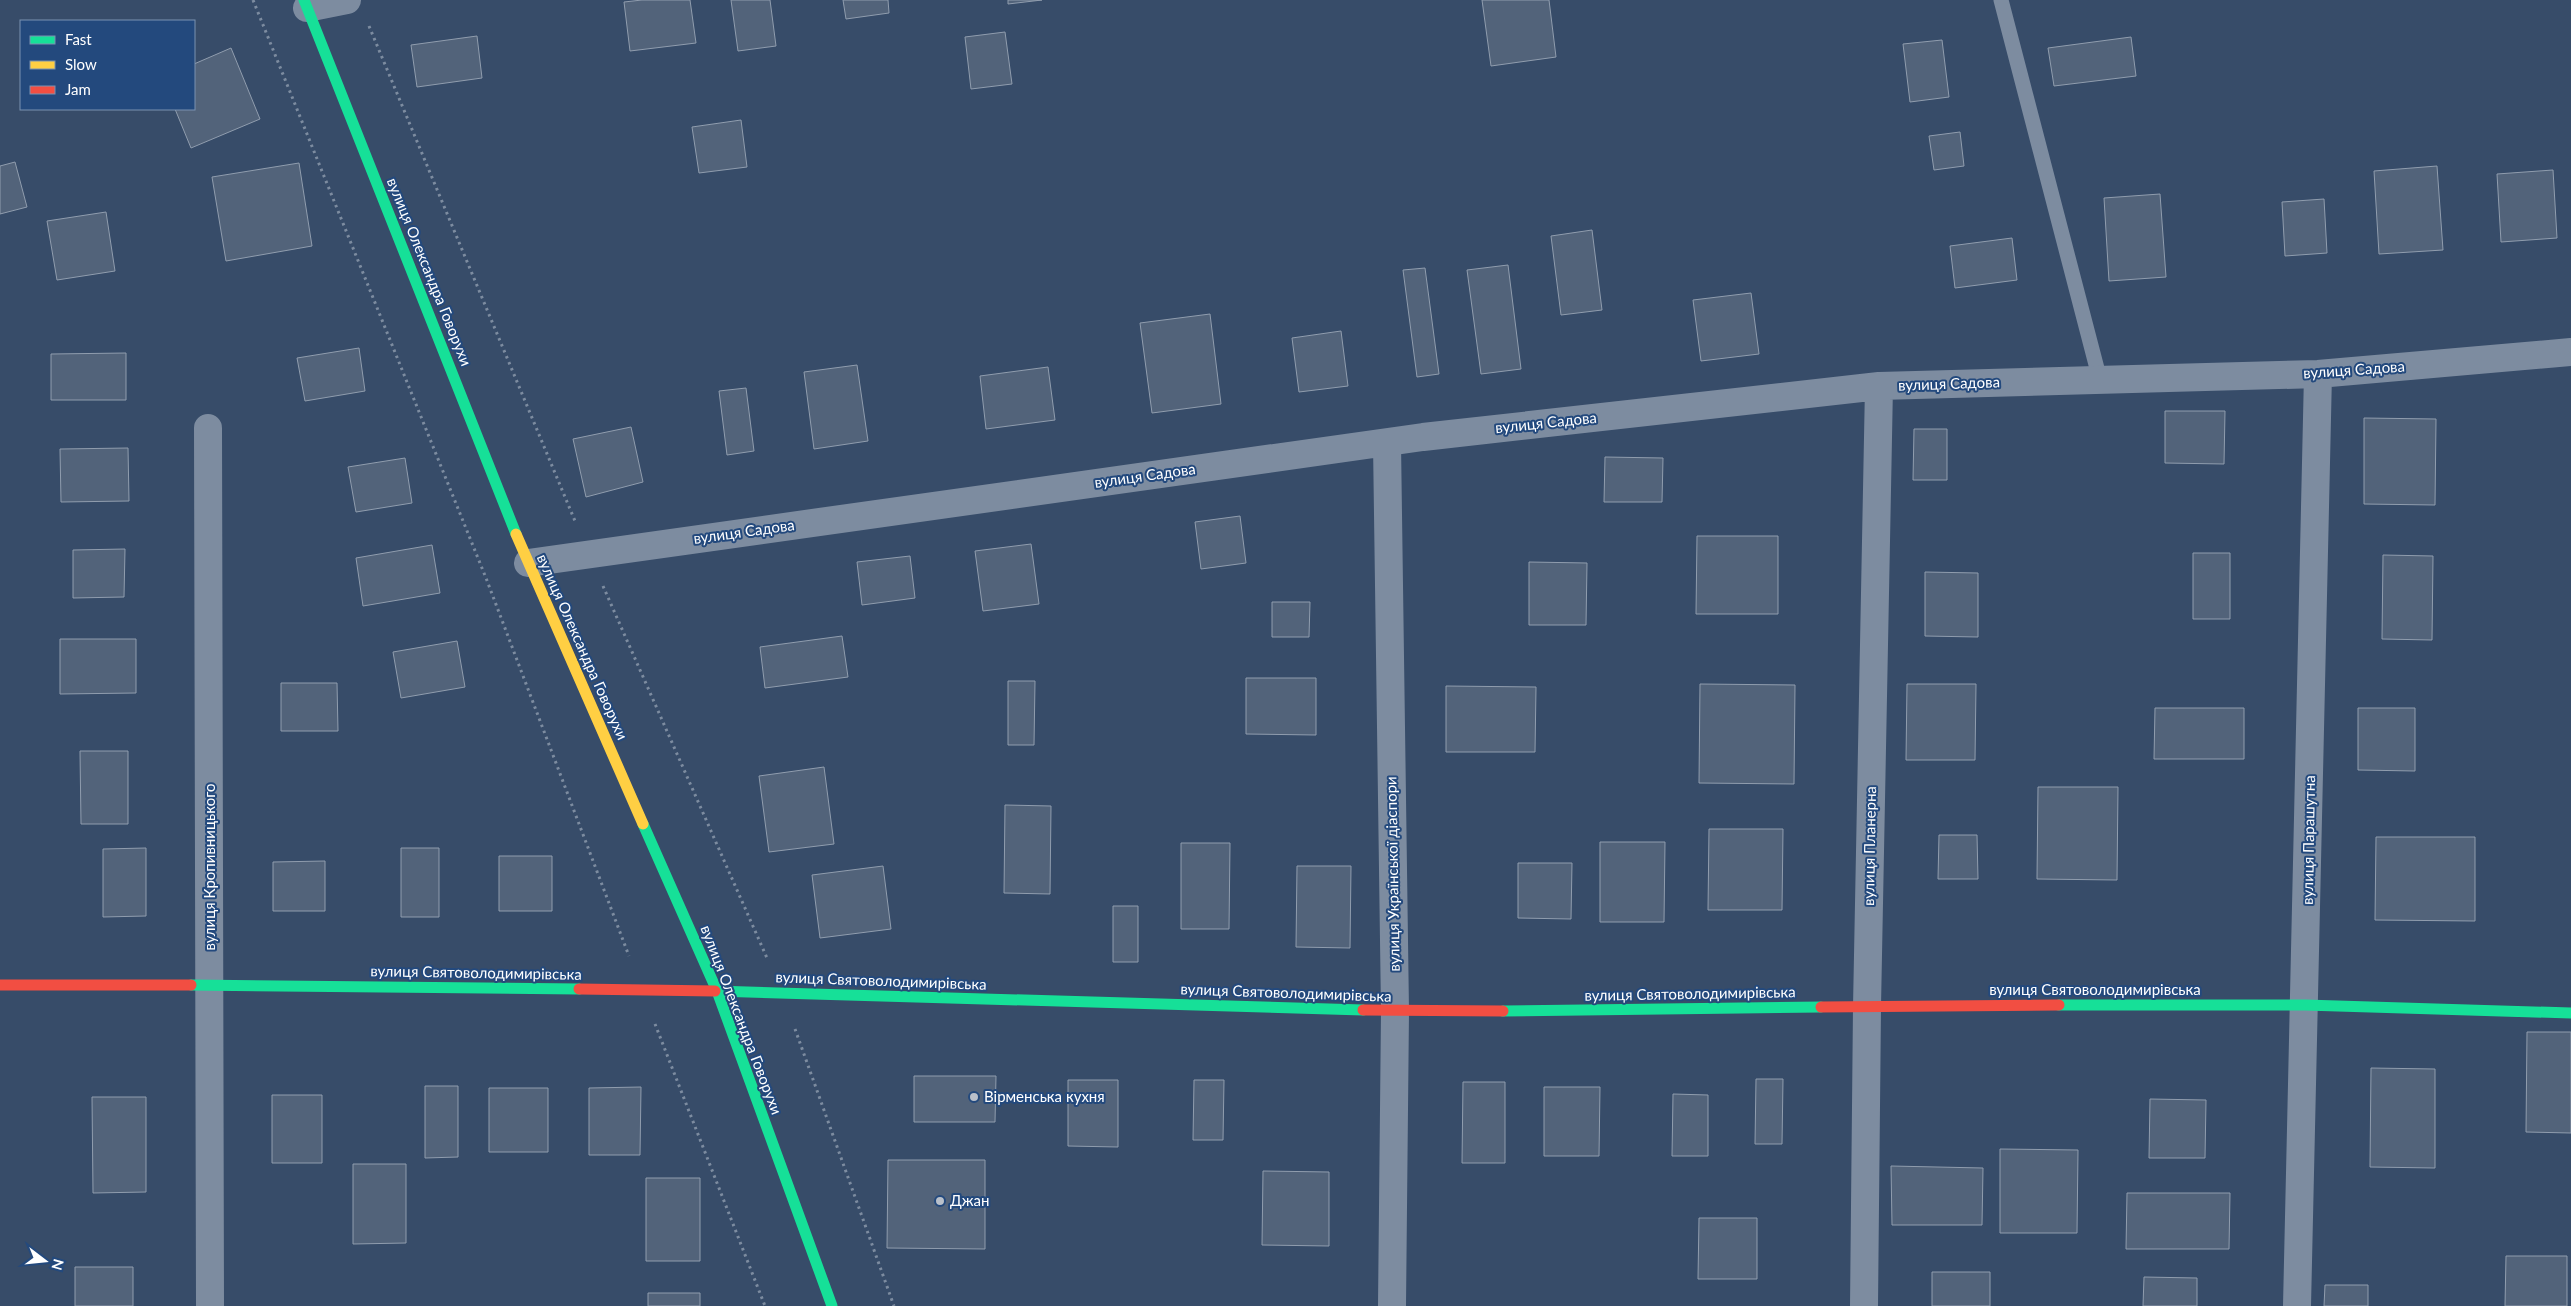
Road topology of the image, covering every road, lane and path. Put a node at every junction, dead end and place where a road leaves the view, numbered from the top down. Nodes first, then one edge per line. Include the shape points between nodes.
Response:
1 (253, 0) edge
2 (2001, 0) edge
3 (305, 4) edge
4 (356, 9) edge
5 (2571, 352) edge
6 (2318, 374) junction
7 (2100, 380) junction
8 (1879, 386) junction
9 (208, 428) dead end
10 (1387, 442) junction
11 (589, 554) junction
12 (528, 563) junction
13 (210, 985) junction
14 (0, 986) edge
15 (642, 990) junction
16 (717, 991) junction
17 (783, 993) junction
18 (2306, 1005) junction
19 (1867, 1007) junction
20 (1395, 1011) junction
21 (2571, 1013) edge
22 (210, 1306) edge
23 (765, 1306) edge
24 (832, 1306) edge
25 (894, 1306) edge
26 (1392, 1306) edge
27 (1864, 1306) edge
28 (2297, 1306) edge

1 - 15 path via 486,578
2 - 7 lane
3 - 4 street
3 - 12 street, вулиця Олександра Говорухи
4 - 11 path
5 - 6 street, вулиця Садова
6 - 7 street, вулиця Садова
6 - 18 street, вулиця Парашутна
7 - 8 street, вулиця Садова
8 - 10 street, вулиця Садова
8 - 19 street, вулиця Планерна
9 - 13 street, вулиця Кропивницького
10 - 11 street, вулиця Садова
10 - 20 street, вулиця Української діаспори
11 - 12 street, вулиця Садова
11 - 17 path
12 - 16 street, вулиця Олександра Говорухи
13 - 14 street, вулиця Святоволодимирівська
13 - 15 street, вулиця Святоволодимирівська
13 - 22 street, вулиця Кропивницького
15 - 16 street, вулиця Святоволодимирівська
15 - 23 path
16 - 17 street, вулиця Святоволодимирівська
16 - 24 street, вулиця Олександра Говорухи
17 - 20 street, вулиця Святоволодимирівська
17 - 25 path
18 - 19 street, вулиця Святоволодимирівська
18 - 21 street, вулиця Святоволодимирівська
18 - 28 street, вулиця Парашутна
19 - 20 street, вулиця Святоволодимирівська
19 - 27 street, вулиця Планерна
20 - 26 street, вулиця Української діаспори

